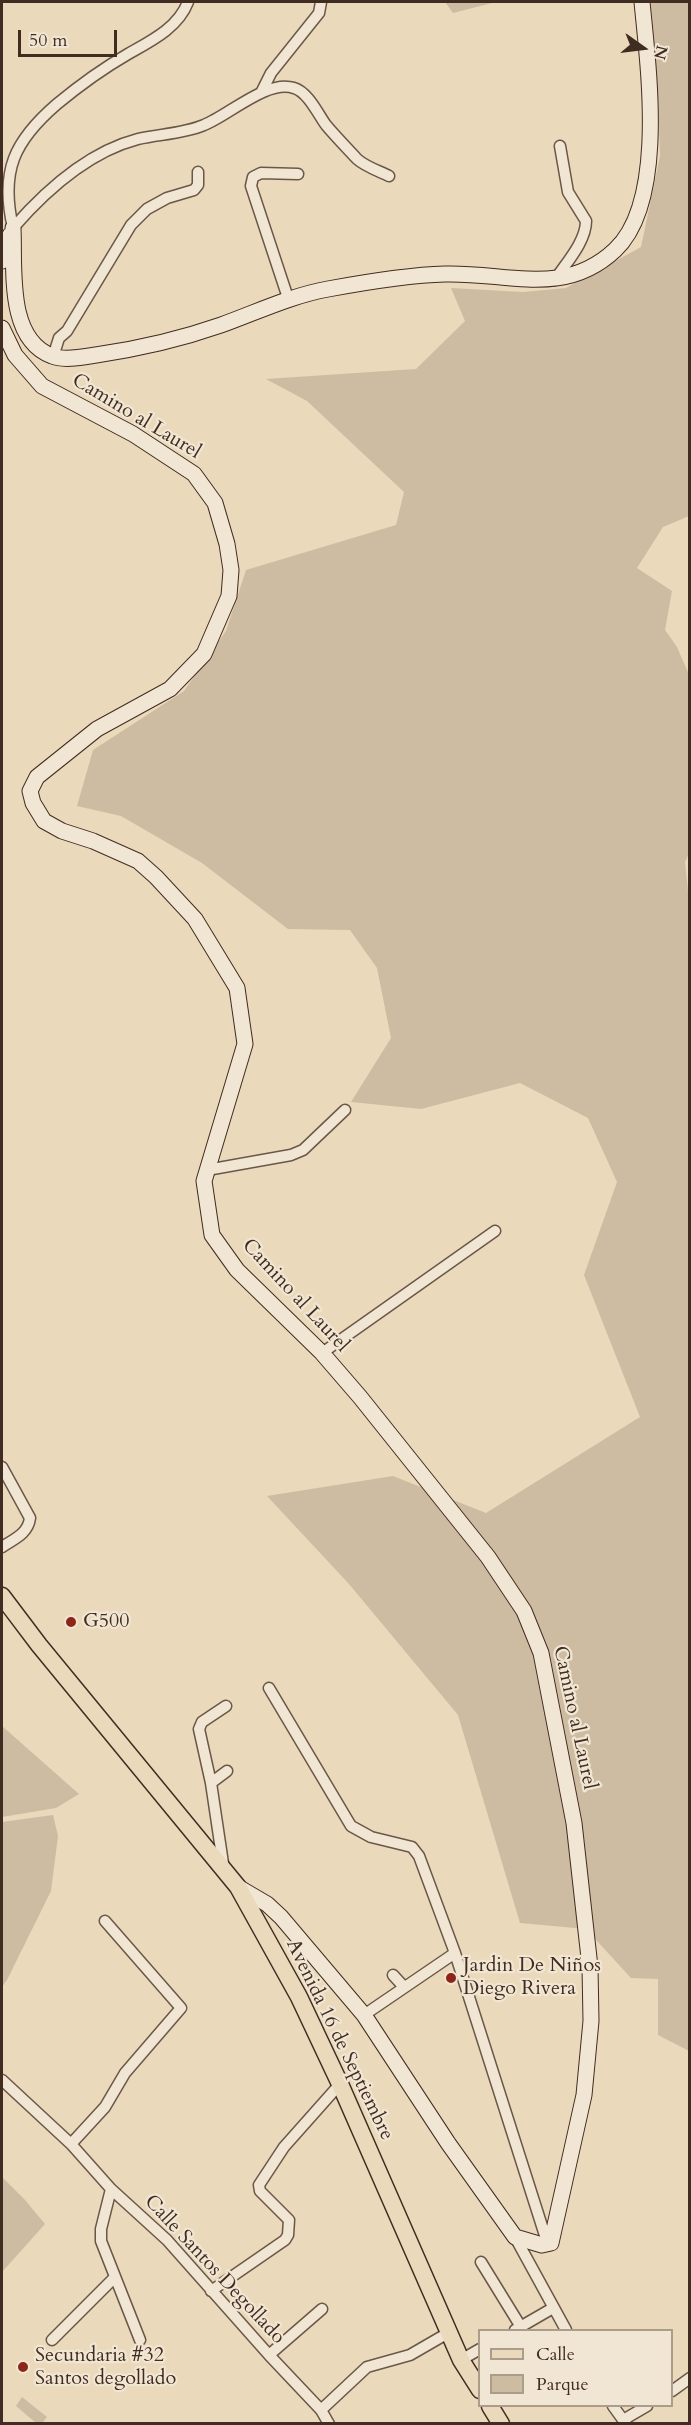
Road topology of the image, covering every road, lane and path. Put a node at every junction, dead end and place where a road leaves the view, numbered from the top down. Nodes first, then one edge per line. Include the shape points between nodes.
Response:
1 (188, 2) edge
2 (321, 2) edge
3 (642, 2) edge
4 (261, 93) junction
5 (560, 146) dead end
6 (198, 172) dead end
7 (298, 174) dead end
8 (389, 176) dead end
9 (13, 228) junction
10 (2, 261) edge
11 (554, 280) junction
12 (288, 298) junction
13 (2, 328) edge
14 (53, 357) junction
15 (345, 1110) dead end
16 (207, 1170) junction
17 (495, 1231) dead end
18 (322, 1353) junction
19 (2, 1467) edge
20 (2, 1547) edge
21 (2, 1596) edge
22 (7, 1612) edge
23 (268, 1688) dead end
24 (226, 1706) dead end
25 (227, 1771) dead end
26 (211, 1783) junction
27 (224, 1870) junction
28 (238, 1887) junction
29 (105, 1921) dead end
30 (455, 1953) junction
31 (393, 1975) dead end
32 (404, 1988) junction
33 (364, 2015) junction
34 (2, 2080) edge
35 (340, 2084) junction
36 (71, 2144) junction
37 (111, 2189) junction
38 (514, 2237) junction
39 (548, 2245) junction
40 (481, 2262) dead end
41 (115, 2277) junction
42 (212, 2291) junction
43 (322, 2308) dead end
44 (553, 2308) junction
45 (518, 2329) edge
46 (565, 2329) edge
47 (448, 2333) junction
48 (52, 2340) dead end
49 (140, 2340) dead end
50 (478, 2350) edge
51 (269, 2355) junction
52 (461, 2360) junction
53 (690, 2378) edge
54 (478, 2387) edge
55 (673, 2390) edge
56 (490, 2407) edge
57 (614, 2407) edge
58 (647, 2407) edge
59 (321, 2410) junction
60 (326, 2422) edge
61 (625, 2422) edge
62 (501, 2424) edge

1 - 9 street via 182,16 167,30 90,77 33,124 9,171 7,203
2 - 4 street via 319,13 271,73
3 - 11 main road via 651,135 639,206 623,241 614,251 587,270
4 - 8 street via 291,87 300,90 359,161
4 - 9 street via 205,125 134,140 88,161 37,201
5 - 11 street via 568,192 586,227
6 - 14 street via 194,190 147,209 131,225 59,338
7 - 12 street via 261,173 253,177 251,186
9 - 10 main road
9 - 14 main road via 16,305 21,327 33,343
11 - 12 main road via 445,274
12 - 14 main road via 219,326 120,352 80,358
13 - 16 main road, Camino al Laurel via 15,355 42,386 133,434 194,474 215,503 227,544 229,596 204,654 170,689 97,729 45,770 30,791 44,821 138,861 156,877 195,919 237,988 244,1051
15 - 16 street via 303,1150
16 - 18 main road, Camino al Laurel via 204,1181 212,1235 237,1270
17 - 18 street
18 - 39 main road, Camino al Laurel via 488,1557 524,1611 541,1653 574,1823 590,1967 591,2021 584,2095 553,2241
19 - 20 street via 30,1518 24,1534
21 - 22 main road, Avenida 16 de Septiembre
22 - 27 main road, Avenida 16 de Septiembre
23 - 30 street via 351,1826 417,1852
24 - 26 street via 206,1719 199,1729
25 - 26 street
26 - 27 street
27 - 28 main road, Avenida 16 de Septiembre
28 - 33 main road via 281,1917
28 - 35 main road, Avenida 16 de Septiembre via 299,1997
29 - 36 street via 181,2008 124,2073 105,2107
30 - 32 street
30 - 39 street
31 - 32 street
32 - 33 street
33 - 38 main road
34 - 36 street, Calle Santos Degollado
35 - 42 street via 284,2147 259,2186 289,2220 285,2240
35 - 47 main road, Avenida 16 de Septiembre
36 - 37 street, Calle Santos Degollado
37 - 41 street via 101,2241
37 - 42 street, Calle Santos Degollado via 167,2240
38 - 39 main road
38 - 44 street
40 - 45 street
41 - 48 street
41 - 49 street
42 - 51 street, Calle Santos Degollado
43 - 51 street
44 - 45 street
44 - 46 street
47 - 52 main road, Avenida 16 de Septiembre
47 - 59 street via 410,2355 367,2367
50 - 52 street
51 - 59 street, Calle Santos Degollado
52 - 54 main road, Avenida 16 de Septiembre
53 - 55 street
56 - 62 main road
57 - 61 street
58 - 61 street
59 - 60 street, Calle Santos Degollado

